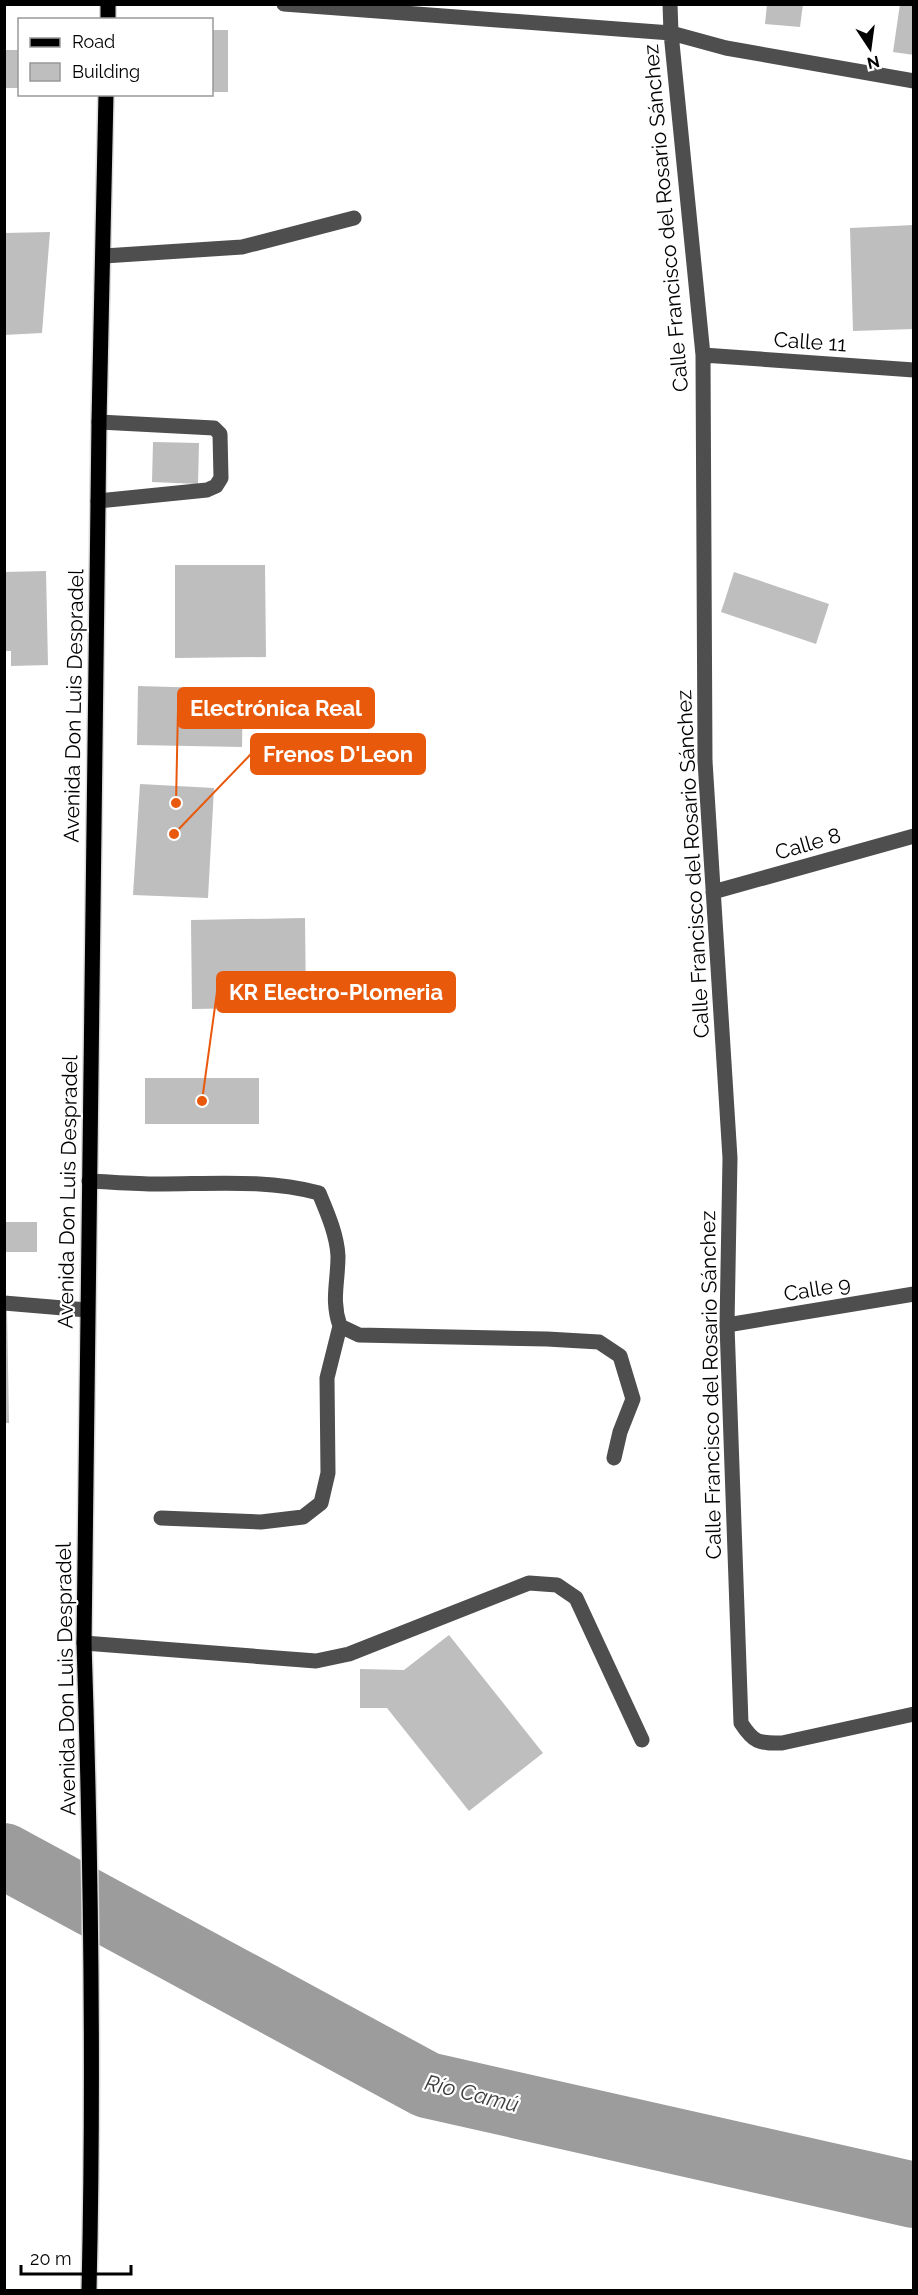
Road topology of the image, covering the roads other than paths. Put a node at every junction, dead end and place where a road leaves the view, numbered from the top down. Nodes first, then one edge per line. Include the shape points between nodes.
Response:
1 (284, 4) edge
2 (670, 4) edge
3 (671, 33) junction
4 (914, 81) edge
5 (106, 96) edge
6 (354, 218) dead end
7 (104, 256) junction
8 (703, 355) junction
9 (914, 370) edge
10 (99, 422) junction
11 (98, 501) junction
12 (914, 836) edge
13 (713, 892) junction
14 (89, 1181) junction
15 (914, 1294) edge
16 (4, 1303) edge
17 (87, 1310) junction
18 (727, 1325) junction
19 (340, 1326) junction
20 (614, 1458) dead end
21 (161, 1518) dead end
22 (84, 1643) junction
23 (914, 1714) edge
24 (642, 1740) dead end
25 (89, 2290) edge

1 - 3 street
2 - 3 street, Calle Francisco del Rosario Sánchez
3 - 4 street via 726,48
3 - 8 street, Calle Francisco del Rosario Sánchez
5 - 7 main road, Avenida Don Luis Despradel
6 - 7 street via 242,247
7 - 10 main road, Avenida Don Luis Despradel
8 - 9 street, Calle 11
8 - 13 street, Calle Francisco del Rosario Sánchez via 705,761
10 - 11 main road, Avenida Don Luis Despradel
10 - 11 street via 214,428 220,434 221,478 207,490
11 - 14 main road, Avenida Don Luis Despradel
12 - 13 street, Calle 8
13 - 18 street, Calle Francisco del Rosario Sánchez via 730,1158
14 - 17 main road, Avenida Don Luis Despradel
14 - 19 street via 252,1182 319,1193 338,1255 334,1295
15 - 18 street, Calle 9
16 - 17 street
17 - 22 main road, Avenida Don Luis Despradel
18 - 23 street, Calle Francisco del Rosario Sánchez via 741,1723 751,1738 761,1743 782,1743
19 - 20 street via 359,1335 599,1342 620,1356 633,1399
19 - 21 street via 327,1378 328,1473 321,1503 303,1517 261,1522
22 - 24 street via 316,1661 349,1654 529,1583 557,1585 576,1598
22 - 25 main road, Avenida Don Luis Despradel via 93,2122

